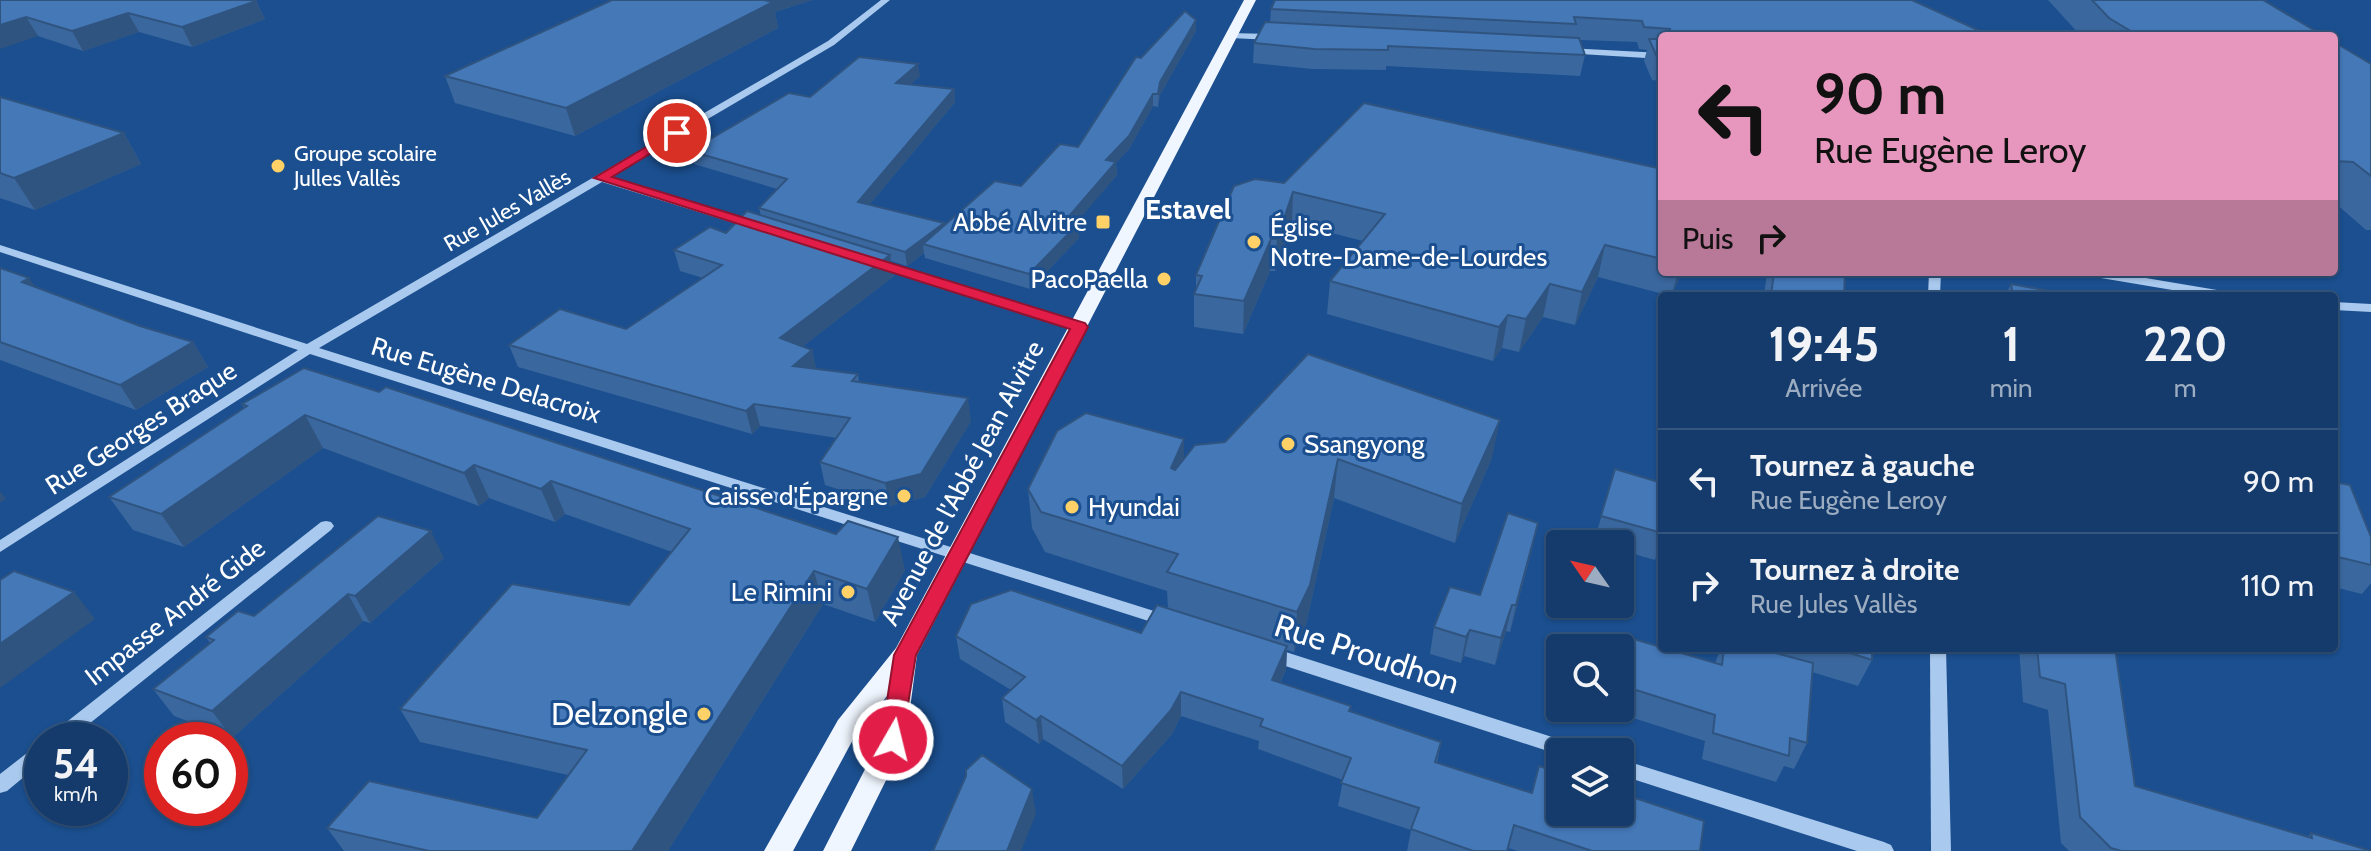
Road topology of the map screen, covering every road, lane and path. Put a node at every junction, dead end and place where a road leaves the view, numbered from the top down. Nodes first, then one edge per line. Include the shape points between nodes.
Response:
1 (886, 0) edge
2 (1250, 0) edge
3 (1231, 35) junction
4 (1279, 38) edge
5 (1550, 50) edge
6 (1658, 56) edge
7 (601, 178) junction
8 (765, 229) edge
9 (0, 248) edge
10 (870, 262) edge
11 (2112, 276) edge
12 (2206, 292) edge
13 (2338, 306) edge
14 (2371, 308) edge
15 (1079, 327) junction
16 (308, 349) junction
17 (326, 526) dead end
18 (0, 547) edge
19 (959, 554) junction
20 (1184, 626) edge
21 (1259, 651) edge
22 (1938, 652) edge
23 (905, 655) junction
24 (79, 722) edge
25 (1546, 743) edge
26 (24, 766) edge
27 (1634, 771) edge
28 (0, 785) edge
29 (778, 851) edge
30 (837, 851) edge
31 (1884, 851) edge
32 (1941, 851) edge

1 - 7 street, Rue Jules Vallès via 831,43
2 - 3 main road, Avenue de l'Abbé Jean Alvitre
3 - 4 street
3 - 15 main road, Avenue de l'Abbé Jean Alvitre
5 - 6 street
7 - 8 street
7 - 16 street, Rue Jules Vallès
9 - 16 street, Rue Eugène Delacroix
10 - 15 street
11 - 12 street
13 - 14 street
15 - 19 main road, Avenue de l'Abbé Jean Alvitre
16 - 18 street, Rue Georges Braque
16 - 19 street, Rue Eugène Delacroix
17 - 24 street, Impasse André Gide
19 - 20 street
19 - 23 main road, Avenue de l'Abbé Jean Alvitre
21 - 25 street, Rue Proudhon
22 - 32 street
23 - 29 main road, Avenue de l'Abbé Jean Alvitre via 847,727
23 - 30 main road, Avenue de l'Abbé Jean Alvitre via 893,740
26 - 28 street
27 - 31 street

